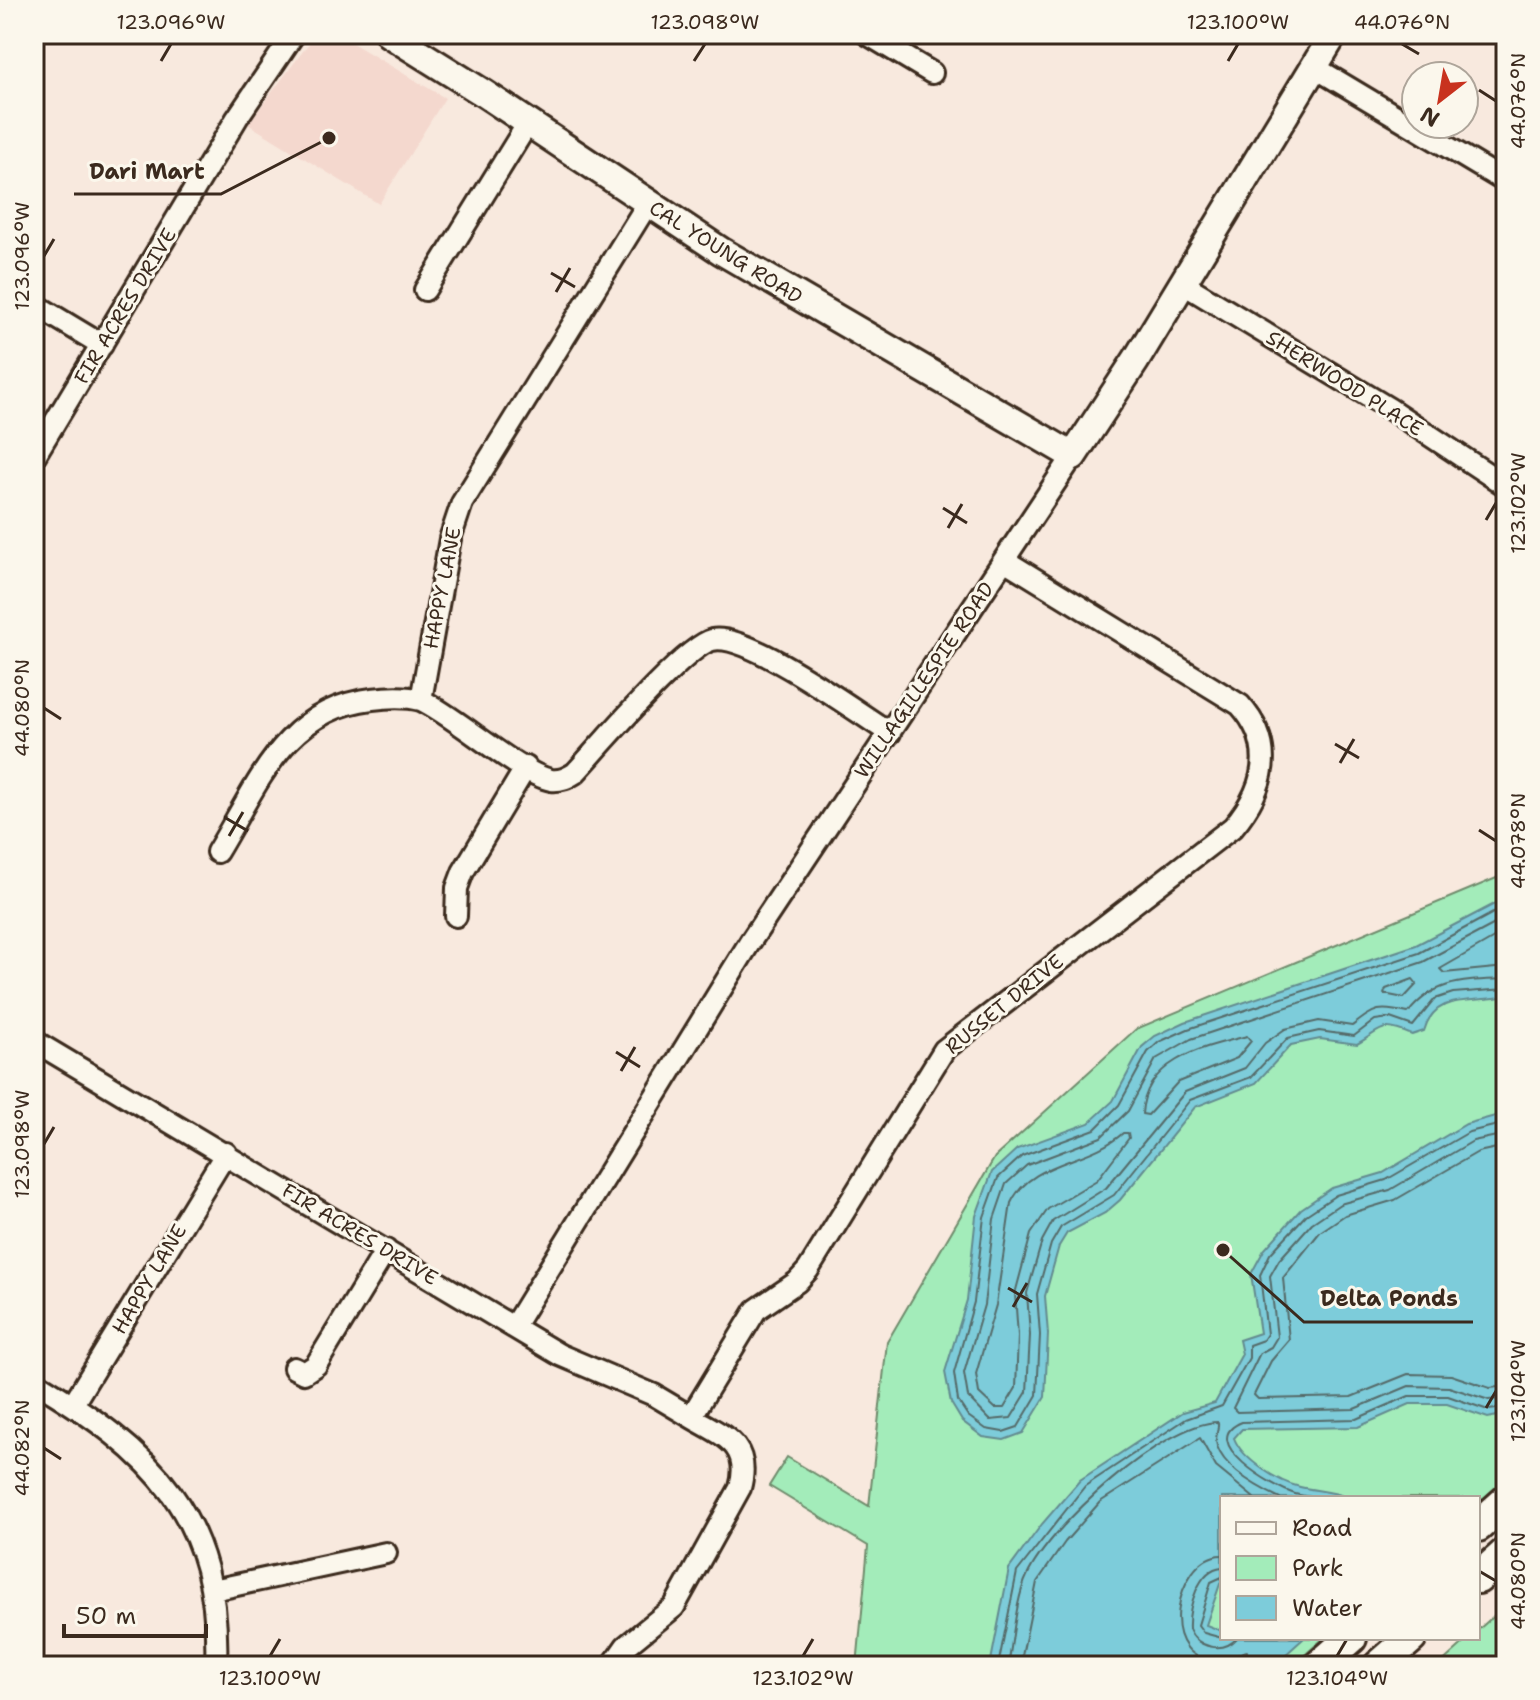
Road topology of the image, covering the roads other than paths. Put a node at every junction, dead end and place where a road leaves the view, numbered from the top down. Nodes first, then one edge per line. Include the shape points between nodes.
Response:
1 (294, 34) edge
2 (389, 34) edge
3 (867, 34) edge
4 (1334, 34) edge
5 (1314, 67) junction
6 (932, 73) dead end
7 (528, 123) junction
8 (1506, 182) edge
9 (648, 203) junction
10 (1182, 283) junction
11 (425, 290) dead end
12 (34, 304) edge
13 (102, 345) junction
14 (1073, 456) junction
15 (34, 457) edge
16 (1506, 486) edge
17 (1004, 560) junction
18 (421, 700) junction
19 (890, 733) junction
20 (526, 767) junction
21 (217, 852) dead end
22 (456, 916) dead end
23 (34, 1041) edge
24 (226, 1153) junction
25 (386, 1250) junction
26 (514, 1326) junction
27 (294, 1368) dead end
28 (34, 1381) edge
29 (73, 1404) junction
30 (691, 1417) junction
31 (1506, 1501) edge
32 (1480, 1524) edge
33 (386, 1553) dead end
34 (1506, 1553) edge
35 (1480, 1576) edge
36 (213, 1590) junction
37 (1349, 1640) edge
38 (1409, 1640) edge
39 (216, 1666) edge
40 (612, 1666) edge
41 (1319, 1666) edge
42 (1379, 1666) edge

1 - 13 street, FIR ACRES DRIVE via 237,118
2 - 7 main road, CAL YOUNG ROAD
3 - 6 street
4 - 5 main road, WILLAGILLESPIE ROAD
5 - 8 street
5 - 10 main road, WILLAGILLESPIE ROAD
7 - 9 main road, CAL YOUNG ROAD
7 - 11 street
9 - 14 main road, CAL YOUNG ROAD via 791,294
9 - 18 street, HAPPY LANE via 462,503 450,539
10 - 14 main road, WILLAGILLESPIE ROAD
10 - 16 street, SHERWOOD PLACE
12 - 13 street
13 - 15 street, FIR ACRES DRIVE
14 - 17 street, WILLAGILLESPIE ROAD
17 - 19 street, WILLAGILLESPIE ROAD
17 - 30 street, RUSSET DRIVE via 1240,705 1260,736 1261,784 1233,827 944,1050 808,1270 756,1310
18 - 20 street
18 - 21 street via 348,702 309,719 276,755
19 - 20 street via 759,651 736,641 713,640 686,657 568,778 552,780
19 - 26 street, WILLAGILLESPIE ROAD via 750,942
20 - 22 street via 463,872
23 - 24 street, FIR ACRES DRIVE
24 - 25 street, FIR ACRES DRIVE
24 - 29 street, HAPPY LANE
25 - 26 street, FIR ACRES DRIVE
25 - 27 street via 316,1365 304,1373
26 - 30 street, FIR ACRES DRIVE via 570,1360 654,1395
28 - 29 street
29 - 36 street via 125,1441 167,1486 192,1526
30 - 40 street via 740,1451 745,1466 740,1488 674,1607 626,1646
31 - 32 highway
33 - 36 street
34 - 35 highway
36 - 39 street
37 - 41 highway
38 - 42 highway

